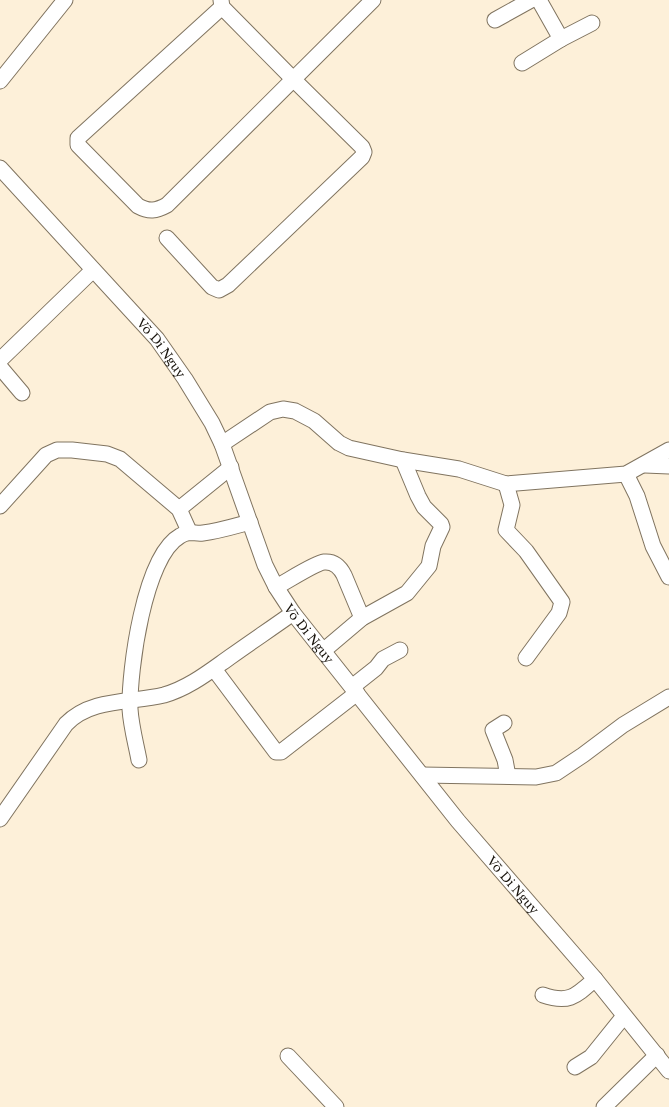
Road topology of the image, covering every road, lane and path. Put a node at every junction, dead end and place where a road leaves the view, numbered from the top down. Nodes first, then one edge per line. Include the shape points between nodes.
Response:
1 (65, 0) edge
2 (373, 0) edge
3 (531, 0) edge
4 (539, 0) edge
5 (221, 4) edge
6 (495, 20) dead end
7 (592, 23) dead end
8 (561, 39) junction
9 (522, 63) dead end
10 (292, 80) junction
11 (0, 81) edge
12 (2, 173) edge
13 (167, 238) dead end
14 (94, 270) junction
15 (0, 360) edge
16 (0, 367) edge
17 (22, 393) dead end
18 (222, 444) junction
19 (669, 450) edge
20 (403, 460) junction
21 (644, 464) junction
22 (669, 466) edge
23 (231, 467) junction
24 (626, 474) junction
25 (506, 484) junction
26 (0, 506) edge
27 (178, 509) junction
28 (250, 522) junction
29 (189, 531) junction
30 (669, 577) edge
31 (276, 587) junction
32 (293, 613) junction
33 (362, 618) junction
34 (400, 650) dead end
35 (323, 652) junction
36 (526, 658) dead end
37 (214, 669) junction
38 (355, 690) junction
39 (669, 697) edge
40 (130, 700) junction
41 (504, 723) dead end
42 (139, 760) dead end
43 (422, 775) junction
44 (508, 776) junction
45 (0, 819) edge
46 (595, 979) junction
47 (543, 995) dead end
48 (624, 1016) junction
49 (657, 1055) junction
50 (288, 1056) dead end
51 (575, 1067) dead end
52 (669, 1071) edge
53 (336, 1107) edge
54 (604, 1107) edge

1 - 11 street
2 - 10 street
3 - 6 street
4 - 8 street
5 - 10 street
5 - 10 street via 83,132 78,138 78,145 138,206 148,211 156,211 167,205
7 - 8 street
8 - 9 street
10 - 13 street via 362,147 362,157 228,285 219,290 212,287
12 - 14 street, Võ Di Nguy
14 - 15 street
14 - 18 street, Võ Di Nguy via 157,339 185,378
16 - 17 street
18 - 20 street via 270,412 283,409 314,421 344,446
18 - 23 street, Võ Di Nguy
19 - 21 street
20 - 25 street via 459,469
20 - 33 street via 424,507 440,521 442,528 433,546 429,566 410,590 399,599
21 - 22 street
21 - 24 street
23 - 27 street
23 - 28 street, Võ Di Nguy
24 - 25 street
24 - 30 street via 637,496 653,546
25 - 36 street via 512,505 506,530 526,551 562,602 560,612
26 - 27 street via 43,457 56,450 72,450 107,454 120,459
27 - 29 street
28 - 29 street via 202,533
28 - 31 street, Võ Di Nguy via 265,565
29 - 40 street via 171,543 162,556 145,598
31 - 32 street, Võ Di Nguy
31 - 33 street via 323,562 335,564 341,568
32 - 35 street, Võ Di Nguy
32 - 37 street
33 - 35 street
34 - 38 street via 383,659
35 - 38 street, Võ Di Nguy
37 - 38 street via 276,752 281,752
37 - 40 street via 166,694
38 - 43 street, Võ Di Nguy
39 - 44 street via 623,725 556,773 543,776
40 - 42 street
40 - 45 street via 96,706 69,721
41 - 44 street via 493,733 502,752
43 - 44 street
43 - 46 street, Võ Di Nguy via 458,821
46 - 47 street via 569,999 560,1000
46 - 48 street, Võ Di Nguy
48 - 49 street, Võ Di Nguy
48 - 51 street via 591,1057
49 - 52 street, Võ Di Nguy
49 - 54 street
50 - 53 street

